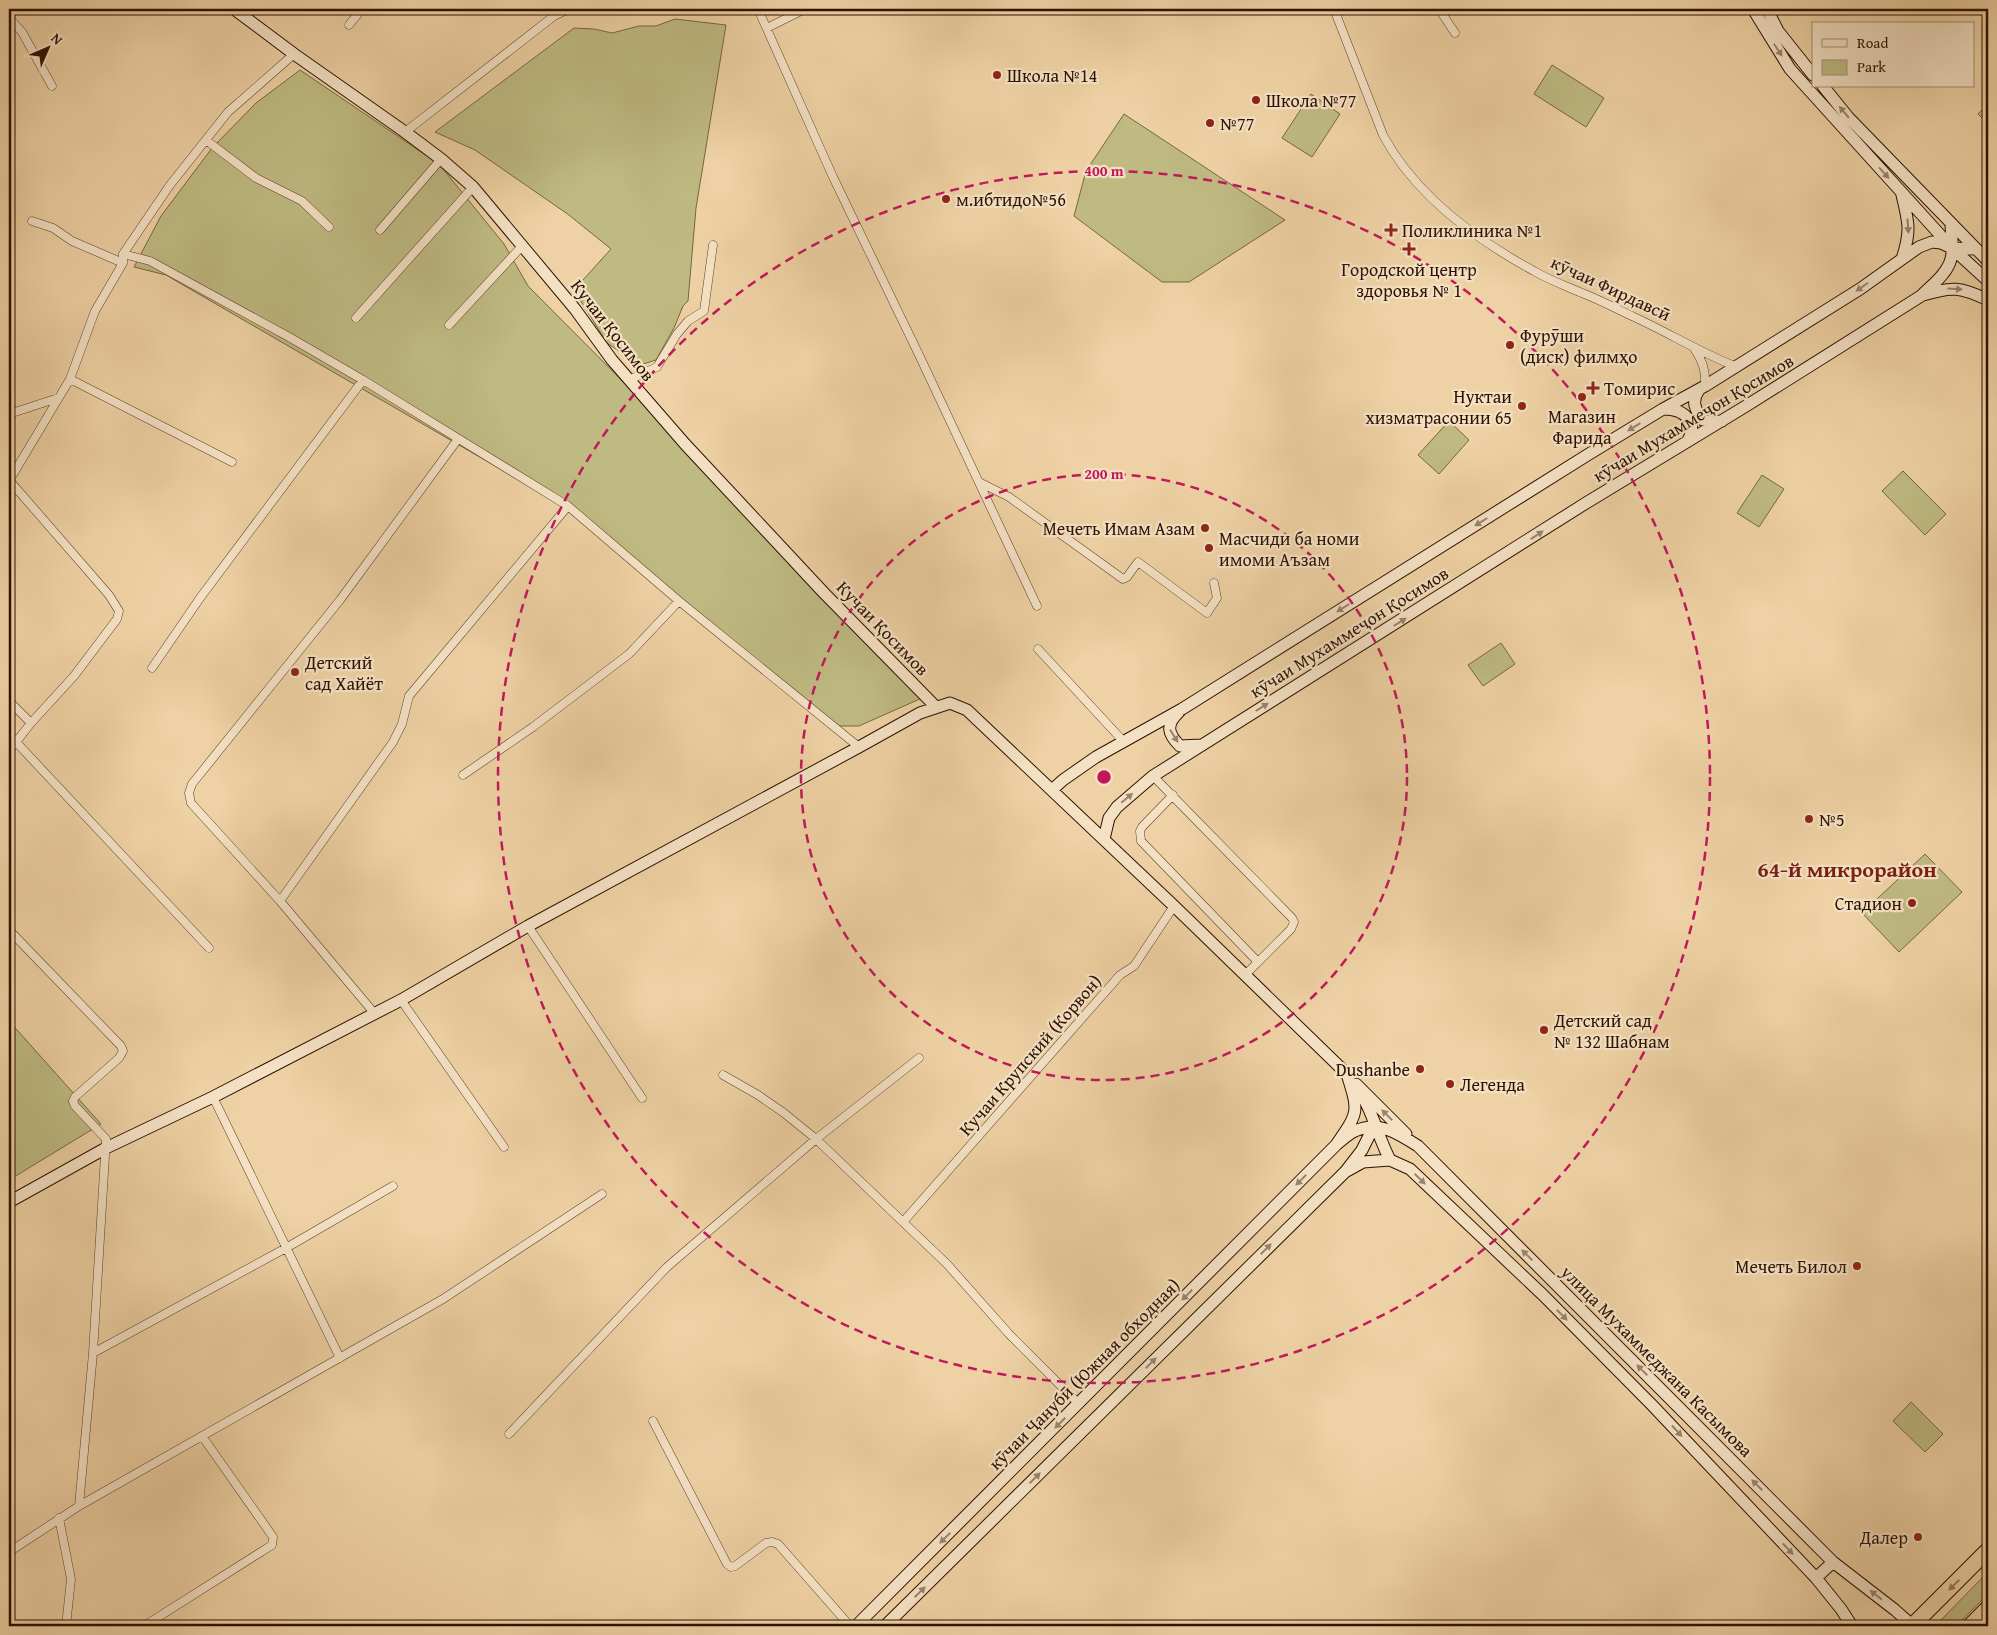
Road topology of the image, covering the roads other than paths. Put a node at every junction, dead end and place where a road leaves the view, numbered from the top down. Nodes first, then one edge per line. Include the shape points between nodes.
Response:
1 (234, 9) edge
2 (362, 9) edge
3 (569, 9) edge
4 (758, 9) edge
5 (805, 9) edge
6 (1334, 9) edge
7 (1439, 9) edge
8 (1753, 9) edge
9 (1766, 9) edge
10 (9, 18) edge
11 (349, 25) dead end
12 (767, 28) junction
13 (1455, 33) dead end
14 (294, 54) junction
15 (1812, 74) edge
16 (52, 86) dead end
17 (1825, 88) edge
18 (405, 132) junction
19 (206, 140) junction
20 (441, 159) junction
21 (473, 187) junction
22 (1901, 192) junction
23 (32, 221) dead end
24 (1951, 223) junction
25 (329, 227) dead end
26 (380, 230) dead end
27 (523, 244) junction
28 (713, 245) dead end
29 (1952, 248) junction
30 (1976, 249) junction
31 (123, 254) junction
32 (1902, 259) junction
33 (1988, 261) edge
34 (123, 263) junction
35 (1988, 281) edge
36 (1921, 296) junction
37 (1988, 300) edge
38 (356, 318) dead end
39 (449, 326) dead end
40 (1693, 347) junction
41 (1737, 366) junction
42 (70, 379) junction
43 (362, 380) junction
44 (629, 380) junction
45 (1702, 388) junction
46 (58, 398) junction
47 (1663, 409) junction
48 (9, 414) edge
49 (1723, 421) junction
50 (458, 440) junction
51 (1687, 442) junction
52 (232, 462) dead end
53 (9, 480) edge
54 (979, 482) junction
55 (568, 506) junction
56 (1214, 583) dead end
57 (679, 601) junction
58 (1037, 606) dead end
59 (1038, 650) dead end
60 (152, 668) dead end
61 (9, 701) edge
62 (936, 707) junction
63 (1182, 709) junction
64 (31, 723) junction
65 (16, 742) junction
66 (1124, 742) junction
67 (1202, 745) junction
68 (859, 748) junction
69 (9, 751) edge
70 (463, 775) dead end
71 (1154, 776) junction
72 (1052, 790) junction
73 (1172, 796) junction
74 (1104, 838) junction
75 (280, 901) junction
76 (1174, 906) junction
77 (528, 926) junction
78 (9, 930) edge
79 (209, 948) dead end
80 (1258, 962) junction
81 (1245, 975) junction
82 (401, 1000) junction
83 (374, 1014) junction
84 (918, 1058) dead end
85 (1347, 1074) junction
86 (723, 1075) dead end
87 (1356, 1084) junction
88 (213, 1096) junction
89 (642, 1098) dead end
90 (1374, 1126) junction
91 (816, 1139) junction
92 (1336, 1145) junction
93 (1418, 1146) junction
94 (504, 1147) dead end
95 (106, 1148) junction
96 (1390, 1160) junction
97 (1345, 1172) junction
98 (393, 1186) dead end
99 (602, 1194) dead end
100 (9, 1202) edge
101 (903, 1222) junction
102 (286, 1248) junction
103 (93, 1353) junction
104 (340, 1358) junction
105 (1079, 1404) junction
106 (654, 1421) dead end
107 (509, 1434) dead end
108 (202, 1436) junction
109 (78, 1506) junction
110 (59, 1518) junction
111 (1988, 1550) edge
112 (9, 1552) edge
113 (1833, 1562) junction
114 (1816, 1578) junction
115 (1988, 1608) edge
116 (66, 1626) edge
117 (144, 1626) edge
118 (850, 1626) edge
119 (856, 1626) edge
120 (885, 1626) edge
121 (1852, 1626) edge
122 (1913, 1626) edge
123 (1970, 1626) edge

1 - 14 street, Кучаи Қосимов
2 - 11 street
3 - 18 street via 554,16
4 - 12 street
5 - 12 street
6 - 40 street, кӯчаи Фирдавсӣ via 1392,152 1442,208 1495,248 1535,272
7 - 13 street
8 -> 22 street via 1790,69
9 - 15 street via 1778,31
10 - 16 street via 22,32
12 - 54 street via 832,177
14 - 18 street, Кучаи Қосимов
14 - 19 street via 228,112
24 -> 17 street via 1848,117
18 - 20 street, Кучаи Қосимов
19 - 25 street via 256,178 302,201
19 - 31 street via 170,185
20 - 21 street, Кучаи Қосимов
20 - 26 street
21 - 27 street, Кучаи Қосимов
21 - 38 street
22 - 29 street
22 -> 32 street via 1909,222 1909,237
23 - 34 street
24 - 29 street
24 - 30 street
27 - 39 street
27 - 44 street, Кучаи Қосимов
28 - 44 street via 704,311 688,321 677,334 657,367
29 - 30 street, кӯчаи Мухаммеҷон Қосимов
29 - 32 street, кӯчаи Мухаммеҷон Қосимов via 1932,242
29 - 35 street
29 - 36 street, кӯчаи Мухаммеҷон Қосимов via 1948,266
30 - 33 street
31 - 34 street
31 - 43 street via 150,261
32 -> 41 street, кӯчаи Мухаммеҷон Қосимов via 1860,290
34 - 42 street via 95,311
36 -> 37 street via 1945,288 1967,290
36 - 49 street, кӯчаи Мухаммеҷон Қосимов
40 - 41 street, кӯчаи Фирдавсӣ
40 - 45 street via 1706,373
41 - 45 street, кӯчаи Мухаммеҷон Қосимов
42 - 46 street
42 - 52 street
43 - 50 street
43 - 60 street
44 - 62 street, Кучаи Қосимов via 817,586
45 - 47 street, кӯчаи Мухаммеҷон Қосимов
45 - 49 street via 1695,396 1694,405 1703,420
46 - 48 street
46 - 53 street
47 - 51 street via 1682,412 1688,420 1692,434
47 -> 63 street, кӯчаи Мухаммеҷон Қосимов
49 - 51 street, кӯчаи Мухаммеҷон Қосимов
50 - 55 street
50 - 75 street via 340,600 192,784 189,793 191,803
67 -> 51 street, кӯчаи Мухаммеҷон Қосимов
53 - 64 street via 109,595 118,611 116,619 74,676
54 - 56 street via 1009,497 1123,579 1138,562 1207,613 1217,598
54 - 58 street
55 - 57 street
55 - 75 street via 409,696 402,724 393,742
57 - 68 street
57 - 70 street via 629,654
59 - 66 street
61 - 64 street
62 - 68 street via 920,712
62 - 72 street via 950,702 967,710
63 - 66 street, кӯчаи Мухаммеҷон Қосимов
63 -> 67 street via 1169,728 1171,737 1180,746
64 - 65 street
65 - 69 street
65 - 79 street
66 - 72 street, кӯчаи Мухаммеҷон Қосимов via 1096,757
67 - 71 street, кӯчаи Мухаммеҷон Қосимов
68 - 77 street
71 - 73 street
74 -> 71 street, кӯчаи Мухаммеҷон Қосимов via 1109,818 1116,807
72 - 74 street
73 - 80 street via 1142,827 1141,841
73 - 80 street via 1292,918 1291,929
74 - 76 street
75 - 83 street
76 - 81 street
76 - 101 street, Кучаи Крупский (Корвон) via 1134,966 1120,975
77 - 82 street
77 - 89 street
78 - 95 street via 123,1050 119,1058 73,1101 106,1139
80 - 81 street
81 - 85 street
82 - 83 street
82 - 94 street
83 - 88 street
84 - 91 street
85 - 87 street
85 - 92 street via 1356,1102 1353,1120
86 - 91 street via 758,1095
87 - 90 street
93 -> 87 street
88 - 95 street
88 - 102 street
90 - 92 street via 1354,1131
90 - 93 street, улица Мухаммеджана Касымова via 1396,1132
90 - 96 street
90 - 97 street via 1362,1150
91 - 101 street
91 - 107 street via 667,1267
92 -> 105 street, кӯчаи Ҷанубӣ (Южная обходная)
113 -> 93 street, улица Мухаммеджана Касымова
95 - 100 street
95 - 103 street
96 - 97 street via 1363,1162
96 -> 114 street via 1410,1169 1542,1295 1652,1404
120 -> 97 street
98 - 102 street
99 - 104 street via 443,1299
101 - 105 street
102 - 103 street
102 - 104 street
103 - 109 street
104 - 108 street
105 -> 119 street, кӯчаи Ҷанубӣ (Южная обходная)
106 - 118 street via 726,1564 735,1566 766,1543 778,1544
108 - 109 street
108 - 117 street via 274,1541
109 - 110 street
110 - 112 street
110 - 116 street via 71,1579
111 -> 122 highway
113 - 114 street
122 -> 113 street, улица Мухаммеджана Касымова
114 - 121 street
115 - 123 highway

